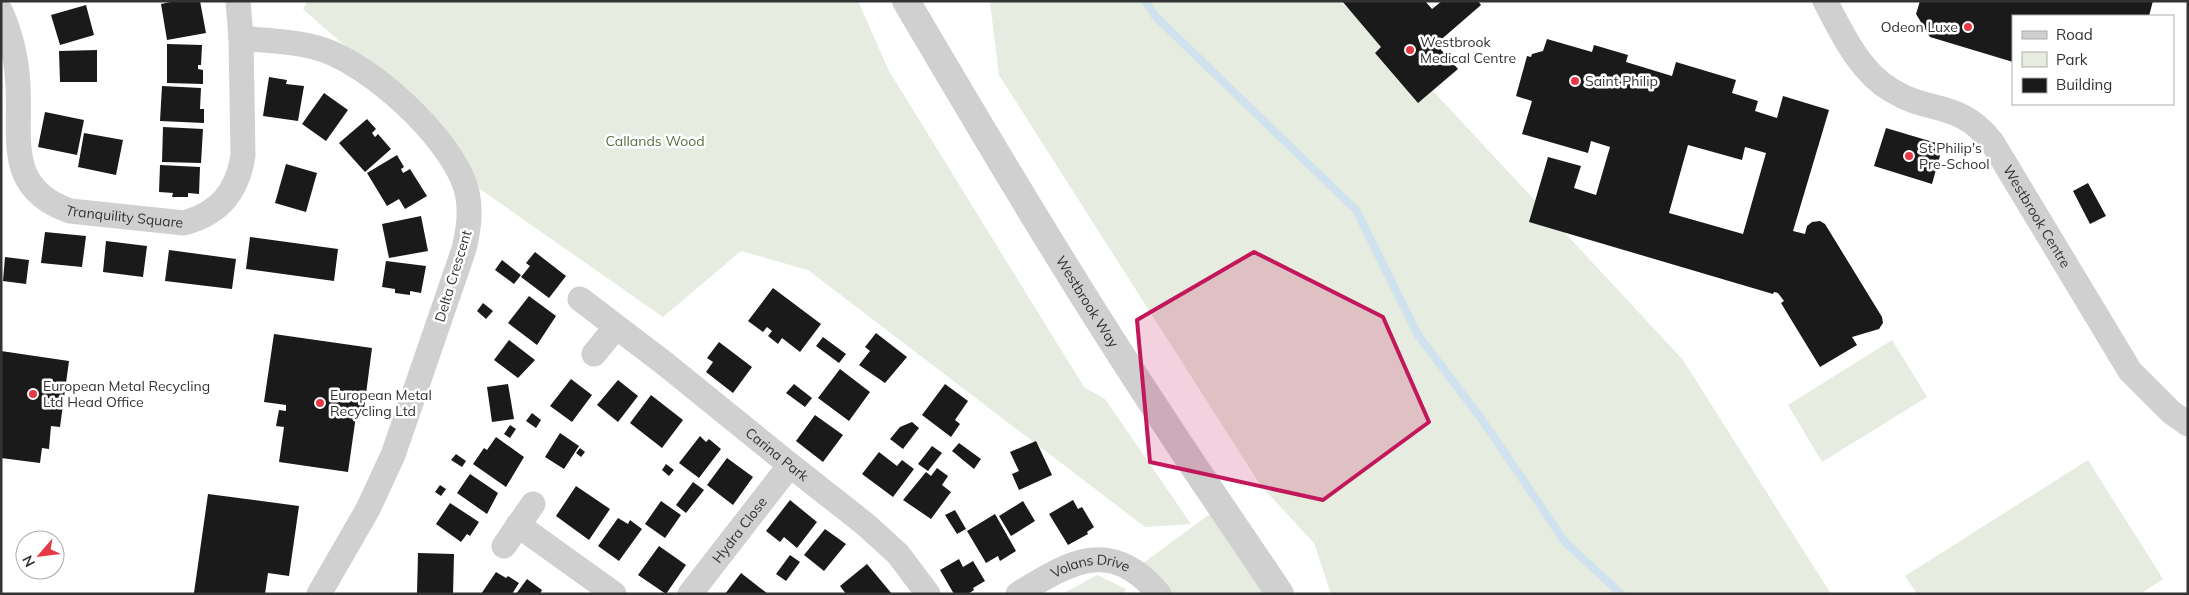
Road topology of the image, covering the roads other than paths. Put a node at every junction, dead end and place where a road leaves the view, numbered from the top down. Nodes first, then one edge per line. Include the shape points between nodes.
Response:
1 (238, 1) edge
2 (906, 1) edge
3 (1825, 1) edge
4 (1, 12) edge
5 (241, 38) junction
6 (580, 299) dead end
7 (616, 327) junction
8 (594, 354) dead end
9 (2187, 423) edge
10 (790, 465) junction
11 (533, 504) dead end
12 (518, 525) junction
13 (504, 546) dead end
14 (318, 594) edge
15 (614, 594) edge
16 (690, 594) edge
17 (928, 594) edge
18 (1018, 594) edge
19 (1159, 594) edge
20 (1280, 594) edge

1 - 5 street, Tranquility Square
2 - 20 street, Westbrook Way via 1098,319
3 - 9 street, Westbrook Centre via 1858,59 1875,79 1910,100 1951,110 1981,128 2130,371 2171,412
4 - 5 street, Tranquility Square via 13,47 18,86 20,161 27,179 53,204 89,213 184,223 199,219 226,198 235,186 244,156
5 - 14 street, Delta Crescent via 322,49 354,64 387,88 441,144 457,167 469,207 464,249 393,455 368,509
6 - 7 street, Carina Park
7 - 8 street
7 - 10 street, Carina Park
10 - 16 street, Hydra Close
10 - 17 street, Carina Park via 866,524 898,554
11 - 12 street
12 - 13 street
12 - 15 street
18 - 19 street, Volans Drive via 1070,564 1100,560 1133,569

